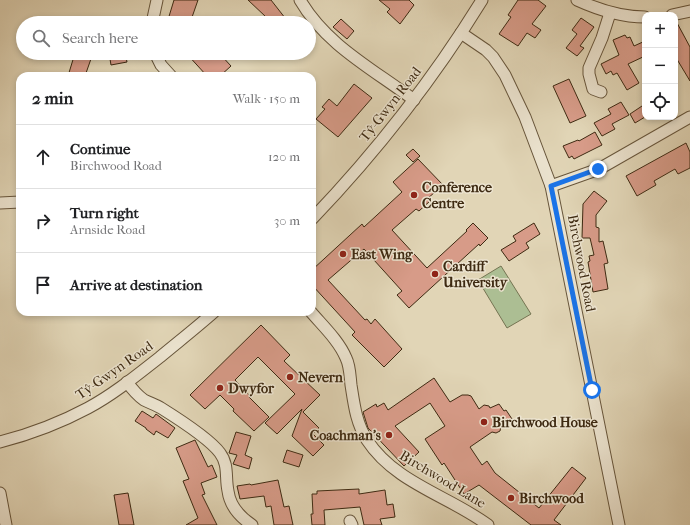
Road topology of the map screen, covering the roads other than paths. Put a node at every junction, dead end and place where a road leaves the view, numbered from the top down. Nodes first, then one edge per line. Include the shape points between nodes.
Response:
1 (157, 0) edge
2 (300, 0) edge
3 (482, 0) edge
4 (577, 0) edge
5 (690, 12) edge
6 (610, 13) junction
7 (678, 14) edge
8 (154, 16) edge
9 (311, 16) edge
10 (642, 17) edge
11 (316, 22) edge
12 (461, 33) junction
13 (158, 60) edge
14 (168, 72) edge
15 (601, 92) dead end
16 (414, 100) junction
17 (690, 117) edge
18 (551, 186) junction
19 (16, 202) edge
20 (0, 203) edge
21 (316, 214) edge
22 (209, 316) edge
23 (315, 316) edge
24 (127, 382) junction
25 (0, 442) edge
26 (0, 493) edge
27 (6, 525) edge
28 (252, 525) edge
29 (488, 525) edge
30 (619, 525) edge

1 - 8 street
2 - 9 street
3 - 12 street, Tŷ-Gwyn Road
4 - 6 street
5 - 7 street
6 - 10 street
6 - 15 street via 588,74 593,89
11 - 16 street via 336,43
12 - 16 street, Tŷ-Gwyn Road
12 - 18 street, Birchwood Road via 486,50 505,75 525,117
13 - 14 street
16 - 21 street, Tŷ-Gwyn Road
17 - 18 street via 598,169
18 - 30 street, Birchwood Road
19 - 20 street
22 - 24 street, Tŷ-Gwyn Road
23 - 29 street, Birchwood Lane via 346,357 357,417 367,440 378,454 393,469
24 - 25 street, Tŷ-Gwyn Road via 100,401 68,418 28,435
24 - 28 street via 138,395 160,407 209,442 220,453 227,468 230,498 238,513
26 - 27 street

